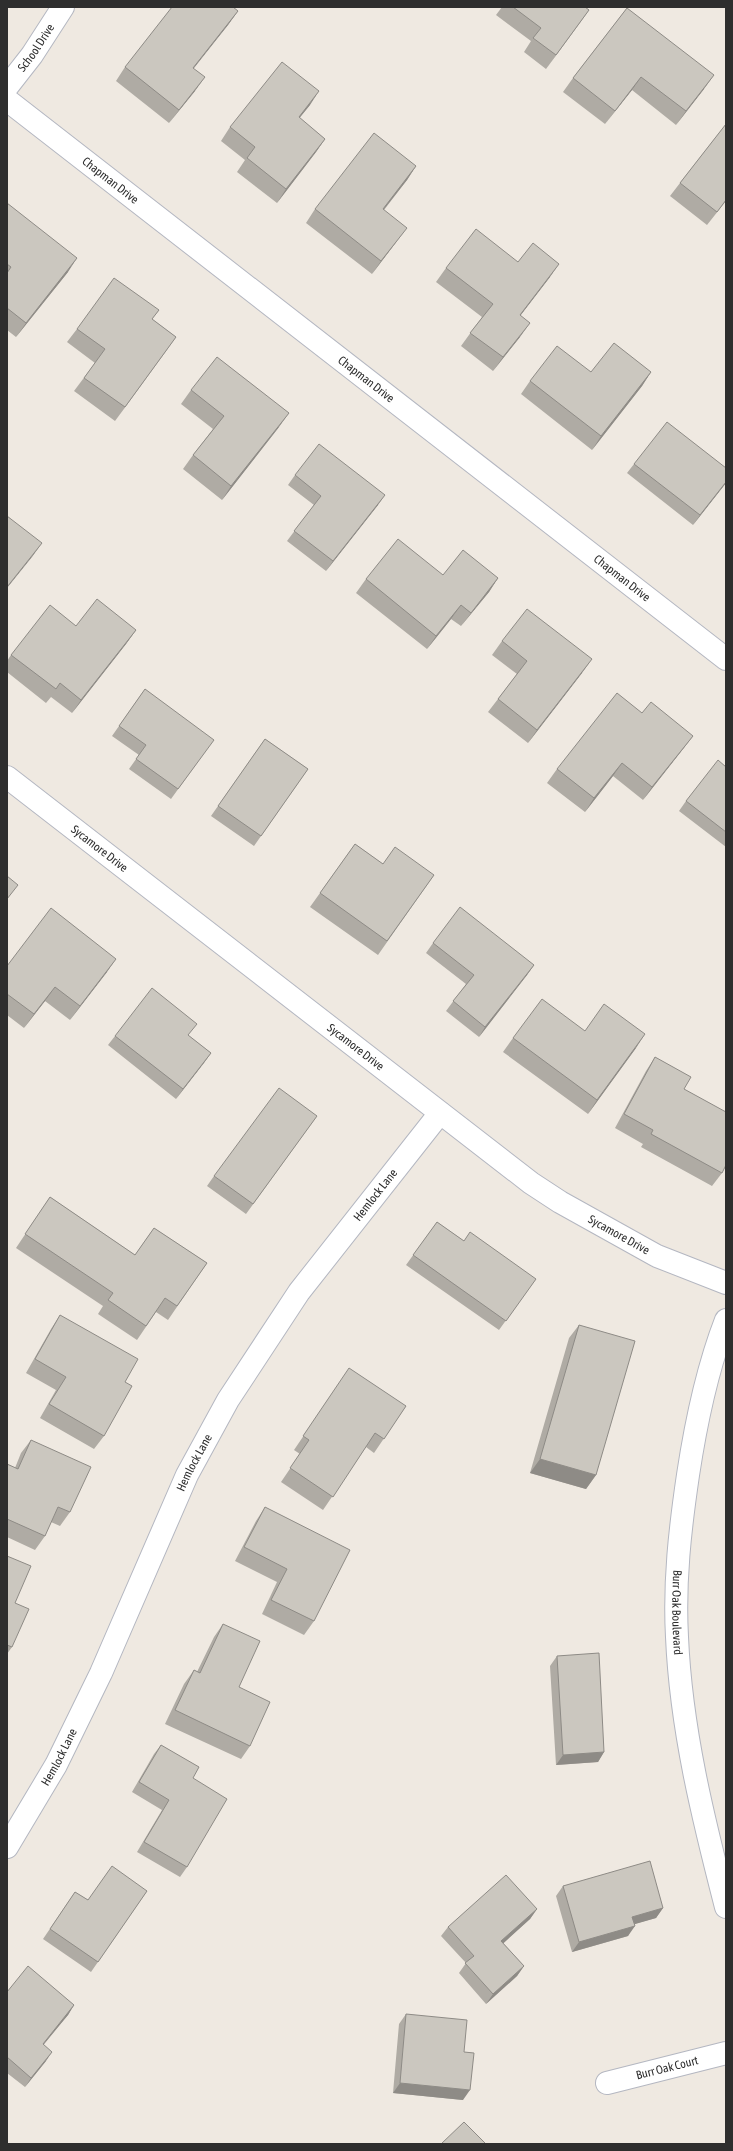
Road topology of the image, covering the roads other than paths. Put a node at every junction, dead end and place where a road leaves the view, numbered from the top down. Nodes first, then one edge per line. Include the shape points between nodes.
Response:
1 (63, 7) edge
2 (7, 87) edge
3 (7, 100) edge
4 (726, 659) edge
5 (7, 777) edge
6 (440, 1113) junction
7 (726, 1284) edge
8 (726, 1320) edge
9 (7, 1847) edge
10 (726, 1907) edge
11 (726, 2053) edge
12 (607, 2083) dead end

1 - 2 street, School Drive via 32,55
3 - 4 street, Chapman Drive
5 - 6 street, Sycamore Drive
6 - 7 street, Sycamore Drive via 531,1183 560,1202 658,1256
6 - 9 street, Hemlock Lane via 299,1292 228,1400 187,1475 101,1673 56,1765
8 - 10 street, Burr Oak Boulevard via 696,1420 679,1538 676,1584 676,1638 689,1748 703,1818
11 - 12 street, Burr Oak Court

